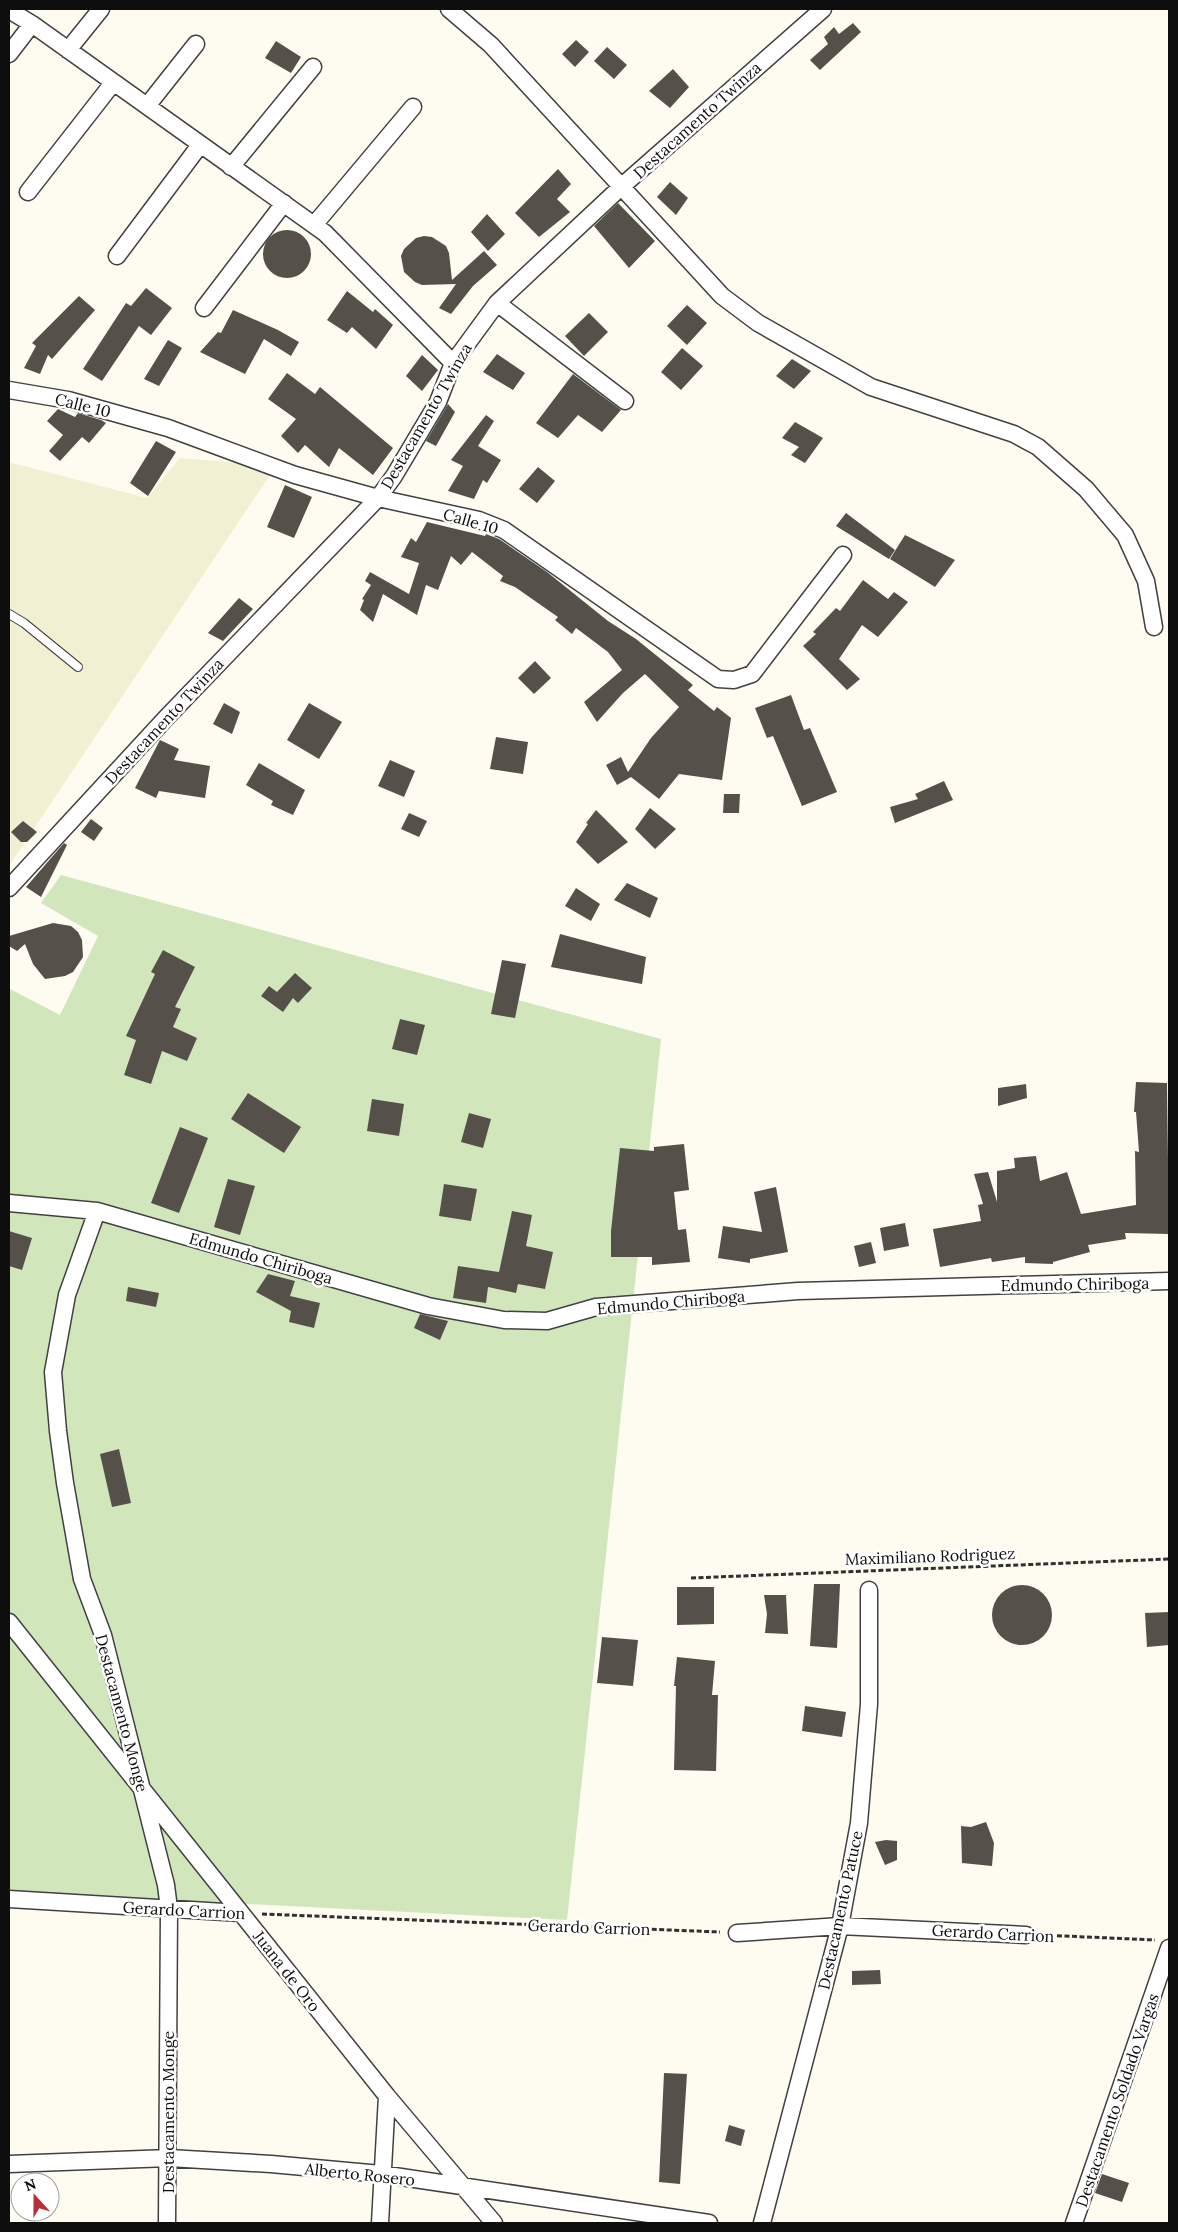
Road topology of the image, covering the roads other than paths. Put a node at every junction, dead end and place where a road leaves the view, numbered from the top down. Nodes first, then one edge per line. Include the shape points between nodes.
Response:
1 (101, 9) edge
2 (450, 9) edge
3 (823, 9) edge
4 (9, 10) edge
5 (32, 24) junction
6 (196, 44) dead end
7 (68, 50) junction
8 (9, 54) edge
9 (313, 67) dead end
10 (113, 82) junction
11 (147, 106) junction
12 (413, 107) dead end
13 (200, 145) junction
14 (231, 166) junction
15 (622, 187) junction
16 (28, 192) dead end
17 (284, 203) junction
18 (314, 225) junction
19 (117, 256) dead end
20 (497, 303) junction
21 (204, 308) dead end
22 (453, 363) junction
23 (9, 390) edge
24 (625, 401) dead end
25 (378, 498) junction
26 (843, 555) dead end
27 (9, 614) edge
28 (1154, 627) dead end
29 (78, 667) dead end
30 (9, 888) edge
31 (9, 1203) edge
32 (97, 1211) junction
33 (1169, 1281) edge
34 (869, 1590) dead end
35 (9, 1622) edge
36 (142, 1790) junction
37 (9, 1899) edge
38 (169, 1909) junction
39 (242, 1913) junction
40 (840, 1926) junction
41 (737, 1933) road end
42 (1026, 1935) road end
43 (1164, 1944) edge
44 (387, 2096) junction
45 (169, 2158) junction
46 (9, 2164) edge
47 (381, 2174) junction
48 (466, 2187) junction
49 (167, 2223) edge
50 (380, 2223) edge
51 (494, 2223) edge
52 (709, 2223) edge
53 (762, 2223) edge
54 (1074, 2223) edge

1 - 7 street
2 - 15 street via 491,45
3 - 15 street, Destacamento Twinza
4 - 5 street
5 - 7 street
5 - 8 street
6 - 11 street
7 - 10 street
9 - 14 street
10 - 11 street
10 - 16 street
11 - 13 street
12 - 18 street
13 - 14 street
13 - 19 street
14 - 17 street
15 - 20 street, Destacamento Twinza
15 - 28 street via 722,296 758,323 872,386 1014,434 1038,447 1086,489 1124,535 1146,581
17 - 18 street
17 - 21 street
18 - 22 street
20 - 22 street, Destacamento Twinza
20 - 24 street
22 - 25 street, Destacamento Twinza via 438,402
23 - 25 street, Calle 10 via 68,400 168,428 276,469
25 - 26 street, Calle 10 via 480,520 504,530 718,679 734,680 752,674
25 - 30 street, Destacamento Twinza via 166,718
27 - 29 lane
31 - 32 street, Edmundo Chiriboga
32 - 33 street, Edmundo Chiriboga via 428,1306 504,1320 547,1321 596,1307 798,1290
32 - 36 street, Destacamento Monge via 67,1295 52,1372 65,1483 82,1579 103,1635
34 - 40 street, Destacamento Patuce via 869,1704 860,1813
35 - 36 street, Juana de Oro
36 - 38 street, Destacamento Monge
36 - 39 street, Juana de Oro
37 - 38 street, Gerardo Carrion
38 - 39 street, Gerardo Carrion
38 - 45 street, Destacamento Monge
39 - 44 street, Juana de Oro
40 - 41 street, Gerardo Carrion
40 - 42 street, Gerardo Carrion
40 - 53 street, Destacamento Patuce
43 - 54 street, Destacamento Soldado Vargas
44 - 47 street
44 - 48 street, Juana de Oro
45 - 46 street, Alberto Rosero
45 - 47 street, Alberto Rosero
45 - 49 street, Destacamento Monge
47 - 48 street, Alberto Rosero
47 - 50 street
48 - 51 street, Juana de Oro
48 - 52 street, Alberto Rosero

